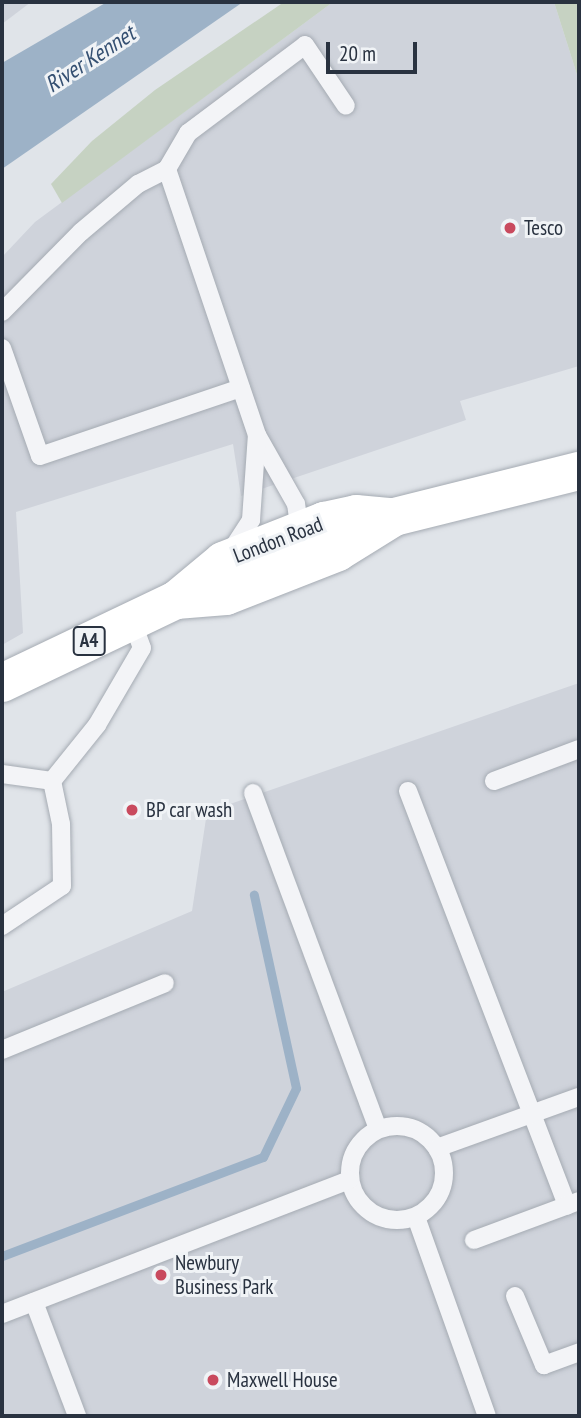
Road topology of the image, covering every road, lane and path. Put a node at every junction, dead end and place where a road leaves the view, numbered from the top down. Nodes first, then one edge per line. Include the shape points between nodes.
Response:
1 (346, 106) dead end
2 (167, 169) junction
3 (2, 312) edge
4 (2, 348) edge
5 (241, 388) junction
6 (257, 435) junction
7 (579, 471) edge
8 (300, 516) junction
9 (394, 517) junction
10 (223, 561) junction
11 (279, 575) junction
12 (176, 600) junction
13 (132, 621) junction
14 (2, 683) edge
15 (579, 749) edge
16 (2, 774) edge
17 (52, 781) junction
18 (494, 781) dead end
19 (408, 791) dead end
20 (253, 793) dead end
21 (2, 926) edge
22 (165, 983) dead end
23 (2, 1050) edge
24 (579, 1097) edge
25 (531, 1114) junction
26 (379, 1129) junction
27 (437, 1148) junction
28 (349, 1180) junction
29 (573, 1204) edge
30 (416, 1217) junction
31 (474, 1240) dead end
32 (516, 1296) dead end
33 (34, 1302) junction
34 (2, 1314) edge
35 (579, 1352) edge
36 (76, 1416) edge
37 (487, 1416) edge

1 - 2 lane via 304,45 188,133
2 - 3 lane via 138,184 81,232
2 - 5 lane
4 - 5 lane via 40,456
5 - 6 lane
6 - 8 lane
6 - 10 lane via 251,520
7 - 9 main road, London Road / A4
8 - 9 main road, London Road / A4
8 - 10 main road, London Road / A4
8 - 11 lane
9 - 11 main road, London Road / A4 via 338,552
10 - 12 main road, London Road / A4
11 - 12 main road, London Road / A4 via 226,596
12 - 13 main road, London Road / A4
13 - 14 main road, London Road / A4
13 - 17 lane via 142,648 97,725
15 - 18 lane
16 - 17 lane
17 - 21 lane via 61,824 62,886
19 - 25 lane
20 - 26 lane
22 - 23 lane
24 - 25 lane
25 - 27 lane
25 - 29 lane
26 - 27 lane via 417,1130
26 - 28 lane via 355,1150
27 - 30 lane via 444,1180 439,1195
28 - 30 lane via 362,1206 373,1215 387,1220
28 - 33 lane
29 - 31 lane
30 - 37 lane
32 - 35 lane via 544,1365
33 - 34 lane
33 - 36 lane

